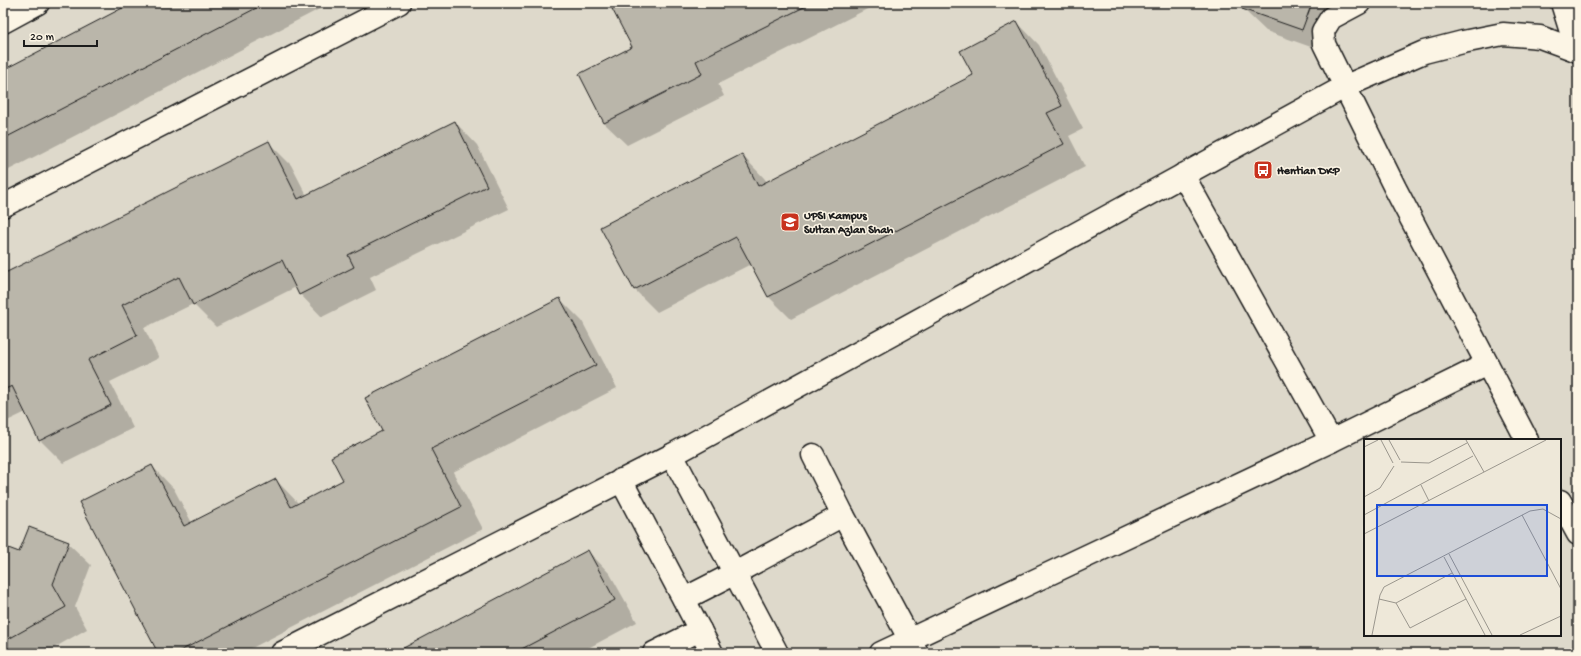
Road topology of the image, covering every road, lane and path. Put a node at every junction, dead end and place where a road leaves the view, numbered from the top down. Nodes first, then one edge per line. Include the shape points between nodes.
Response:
1 (38, 3) edge
2 (400, 3) edge
3 (1359, 3) edge
4 (1562, 3) edge
5 (3, 22) edge
6 (1578, 51) edge
7 (1346, 86) junction
8 (1183, 176) junction
9 (3, 206) edge
10 (1487, 364) junction
11 (1526, 439) edge
12 (1331, 441) junction
13 (672, 455) junction
14 (813, 455) dead end
15 (621, 480) junction
16 (1561, 503) edge
17 (843, 515) junction
18 (1578, 534) edge
19 (735, 573) junction
20 (684, 599) junction
21 (700, 630) junction
22 (913, 646) edge
23 (282, 653) edge
24 (654, 653) edge
25 (712, 653) edge
26 (777, 653) edge
27 (881, 653) edge

1 - 5 street
2 - 9 street
3 - 7 street via 1331,18 1323,31 1324,44
4 - 6 street
6 - 7 street via 1540,37 1503,34 1424,52
7 - 8 street
7 - 10 street via 1395,188
8 - 12 street
8 - 13 street
10 - 11 street
10 - 12 street
12 - 22 street
13 - 15 street
13 - 19 street
14 - 17 street
15 - 20 street
15 - 23 street
16 - 18 street
17 - 19 street
17 - 22 street
19 - 20 street
19 - 26 street
20 - 21 street
21 - 24 street
21 - 25 street
22 - 27 street

